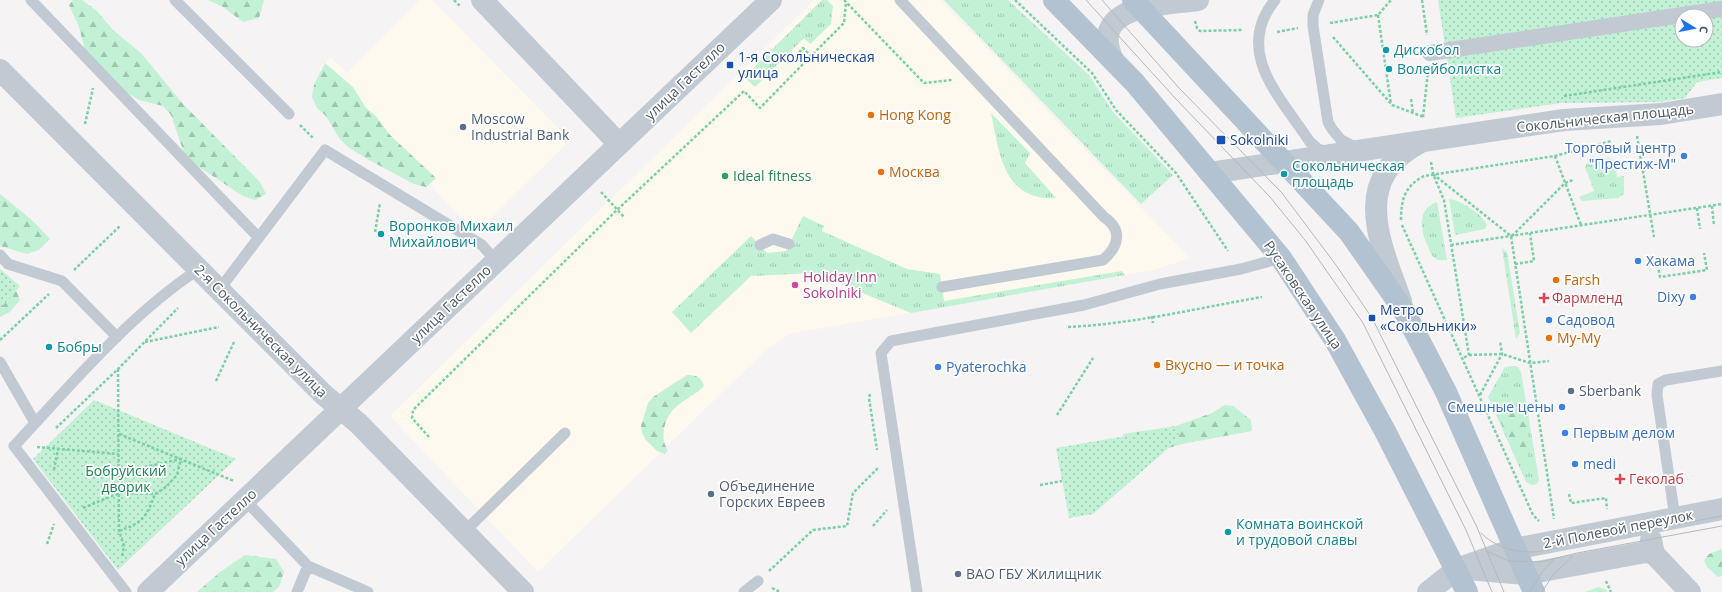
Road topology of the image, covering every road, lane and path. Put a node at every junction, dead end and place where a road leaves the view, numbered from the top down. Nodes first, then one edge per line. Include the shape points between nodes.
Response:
1 (31, 0) edge
2 (174, 0) edge
3 (482, 0) edge
4 (771, 0) edge
5 (900, 0) edge
6 (1015, 0) edge
7 (1054, 0) edge
8 (1198, 0) edge
9 (1275, 0) edge
10 (1319, 0) edge
11 (1391, 0) edge
12 (845, 1) edge
13 (1137, 4) edge
14 (1722, 9) edge
15 (1378, 15) junction
16 (1329, 23) dead end
17 (1305, 27) dead end
18 (1196, 28) dead end
19 (1250, 30) dead end
20 (1276, 32) dead end
21 (1332, 36) dead end
22 (1430, 53) dead end
23 (1113, 60) junction
24 (0, 70) edge
25 (97, 70) junction
26 (1722, 72) edge
27 (958, 85) dead end
28 (1557, 97) dead end
29 (1411, 99) dead end
30 (1722, 104) edge
31 (1392, 105) junction
32 (1413, 113) junction
33 (289, 114) joint
34 (1431, 116) dead end
35 (85, 125) dead end
36 (1630, 136) dead end
37 (1614, 140) dead end
38 (1423, 141) junction
39 (619, 144) junction
40 (1370, 149) junction
41 (325, 150) junction
42 (1339, 153) junction
43 (1555, 156) junction
44 (1431, 161) dead end
45 (1283, 162) junction
46 (1210, 173) junction
47 (1433, 174) junction
48 (1573, 180) dead end
49 (1565, 183) junction
50 (383, 186) junction
51 (601, 192) dead end
52 (1722, 204) edge
53 (1712, 206) junction
54 (1697, 208) junction
55 (617, 210) junction
56 (1650, 215) junction
57 (624, 217) dead end
58 (1581, 225) junction
59 (1714, 226) dead end
60 (1700, 230) dead end
61 (375, 232) dead end
62 (1530, 233) junction
63 (1511, 236) junction
64 (258, 237) junction
65 (1654, 237) dead end
66 (790, 244) dead end
67 (1451, 245) junction
68 (760, 246) dead end
69 (1228, 251) dead end
70 (1704, 253) dead end
71 (0, 255) edge
72 (1281, 258) junction
73 (1657, 260) dead end
74 (496, 261) junction
75 (1515, 264) junction
76 (199, 269) junction
77 (942, 287) dead end
78 (219, 290) junction
79 (1262, 297) dead end
80 (183, 302) dead end
81 (1403, 309) junction
82 (1152, 316) junction
83 (1153, 323) dead end
84 (1101, 324) dead end
85 (219, 327) dead end
86 (117, 337) junction
87 (1500, 341) dead end
88 (144, 342) junction
89 (234, 342) dead end
90 (1502, 354) junction
91 (1469, 355) junction
92 (1093, 358) dead end
93 (1463, 358) junction
94 (1549, 361) dead end
95 (0, 362) edge
96 (1530, 363) junction
97 (118, 369) junction
98 (1722, 371) edge
99 (216, 381) dead end
100 (1480, 396) junction
101 (342, 408) junction
102 (1057, 415) dead end
103 (35, 423) junction
104 (52, 432) dead end
105 (565, 433) dead end
106 (118, 434) junction
107 (430, 437) dead end
108 (41, 442) dead end
109 (118, 454) junction
110 (181, 459) junction
111 (879, 467) dead end
112 (118, 473) junction
113 (1062, 481) dead end
114 (1040, 485) dead end
115 (240, 490) junction
116 (118, 493) junction
117 (156, 494) junction
118 (1569, 494) dead end
119 (1722, 509) edge
120 (1608, 513) dead end
121 (67, 515) junction
122 (1532, 515) dead end
123 (1675, 518) junction
124 (1555, 523) dead end
125 (1649, 523) junction
126 (119, 531) junction
127 (464, 532) junction
128 (1514, 548) junction
129 (1654, 554) junction
130 (308, 566) junction
131 (1457, 568) junction
132 (113, 575) junction
133 (1613, 580) dead end
134 (758, 581) junction
135 (1530, 583) edge
136 (126, 592) edge
137 (148, 592) edge
138 (297, 592) edge
139 (368, 592) edge
140 (523, 592) edge
141 (744, 592) edge
142 (780, 592) edge
143 (918, 592) edge
144 (1428, 592) edge
145 (1467, 592) edge
146 (1611, 592) edge
147 (1690, 592) edge

1 - 25 lane
2 - 33 lane
3 - 39 street
4 - 39 street, улица Гастелло
5 - 77 lane via 1113,224 1117,236 1112,252 1103,260
6 - 69 path via 1092,73 1116,110 1176,173
7 - 23 main road, Русаковская улица
8 - 13 street
9 - 42 lane via 1260,26 1258,44 1260,61 1267,78 1310,142 1323,151
10 - 40 lane via 1313,15 1313,26 1328,122 1336,135 1348,144
11 - 15 path
12 - 27 path via 924,84 953,80
12 - 55 path via 844,23 811,56 803,48 795,57 803,64 760,108 744,91
13 - 23 street via 1111,27 1108,42
13 - 45 main road
14 - 22 street
15 - 16 path
15 - 31 path
17 - 20 path
18 - 19 path via 1204,32
21 - 31 path
23 - 46 main road, Русаковская улица
24 - 76 street, 2-я Сокольническая улица
25 - 35 path
25 - 64 lane
26 - 28 path
29 - 32 path
30 - 38 street, Сокольническая площадь via 1661,114 1564,120
31 - 32 path
32 - 34 path via 1423,117
33 - 41 path
36 - 56 path via 1637,134
37 - 43 path
38 - 40 street, Сокольническая площадь
38 - 81 street via 1407,149 1393,162 1379,186 1375,204 1378,232
39 - 74 street, улица Гастелло
40 - 42 street, Сокольническая площадь
41 - 50 lane
41 - 64 lane
42 - 45 street, Сокольническая площадь
43 - 47 path
43 - 49 path
44 - 47 path
45 - 46 street, Сокольническая площадь
45 - 81 main road via 1349,232
46 - 72 main road, Русаковская улица
47 - 63 path
47 - 67 path via 1444,200
47 - 93 path via 1415,181 1407,189 1402,199 1401,224
48 - 49 path
49 - 58 path
49 - 63 path
50 - 61 path
50 - 74 lane via 482,245
51 - 55 path
52 - 53 path
53 - 54 path
53 - 59 path
54 - 56 path
54 - 60 path
55 - 57 path
55 - 107 path via 413,410 412,418
56 - 58 path
56 - 65 path
58 - 62 path
62 - 63 path
62 - 75 path via 1534,261
63 - 67 path
63 - 75 path
64 - 78 lane
66 - 68 lane via 773,239
67 - 91 path
70 - 73 path via 1707,270 1660,277
71 - 86 lane via 8,264 62,281
72 - 131 main road, Русаковская улица via 1335,340
72 - 143 lane via 1241,269 1160,284 1084,305 891,341 881,354
74 - 101 street, улица Гастелло
75 - 96 path
76 - 78 street, 2-я Сокольническая улица
76 - 86 lane via 177,284
78 - 101 street, 2-я Сокольническая улица via 324,395
79 - 82 path
80 - 88 path
81 - 128 main road via 1446,392
82 - 83 path
82 - 84 path
85 - 88 path
86 - 103 lane
87 - 90 path
88 - 97 path
89 - 99 path
90 - 91 path
90 - 96 path
90 - 100 path
91 - 93 path
92 - 102 path
93 - 100 path
94 - 96 path
95 - 103 lane
96 - 124 path
97 - 104 path
97 - 106 path
98 - 123 lane via 1666,380 1658,384 1657,395
100 - 122 path
101 - 115 street, улица Гастелло
101 - 127 street, 2-я Сокольническая улица
103 - 121 lane via 14,446
105 - 127 lane
106 - 109 path
106 - 110 path
108 - 109 path via 36,447
109 - 112 path
110 - 112 path
110 - 115 path
110 - 117 path via 178,475
111 - 134 path via 853,493 847,526 813,530
112 - 116 path
113 - 114 path
115 - 130 lane
115 - 137 street, улица Гастелло
116 - 117 path
116 - 121 path
116 - 126 path
117 - 126 path via 146,515 134,526
118 - 120 path via 1571,503 1606,498
119 - 123 street, 2-й Полевой переулок
121 - 132 lane
123 - 125 street, 2-й Полевой переулок
125 - 128 street, 2-й Полевой переулок
125 - 129 street
126 - 132 path via 124,546 120,564
127 - 140 street, 2-я Сокольническая улица
128 - 131 street, 2-й Полевой переулок
128 - 135 main road
129 - 135 street, 2-й Полевой переулок via 1646,552
129 - 147 street
130 - 138 lane
130 - 139 lane
131 - 135 street, 2-й Полевой переулок
131 - 144 street
131 - 145 main road, Русаковская улица
132 - 136 lane
133 - 146 path via 1606,581
134 - 141 lane
134 - 142 path

